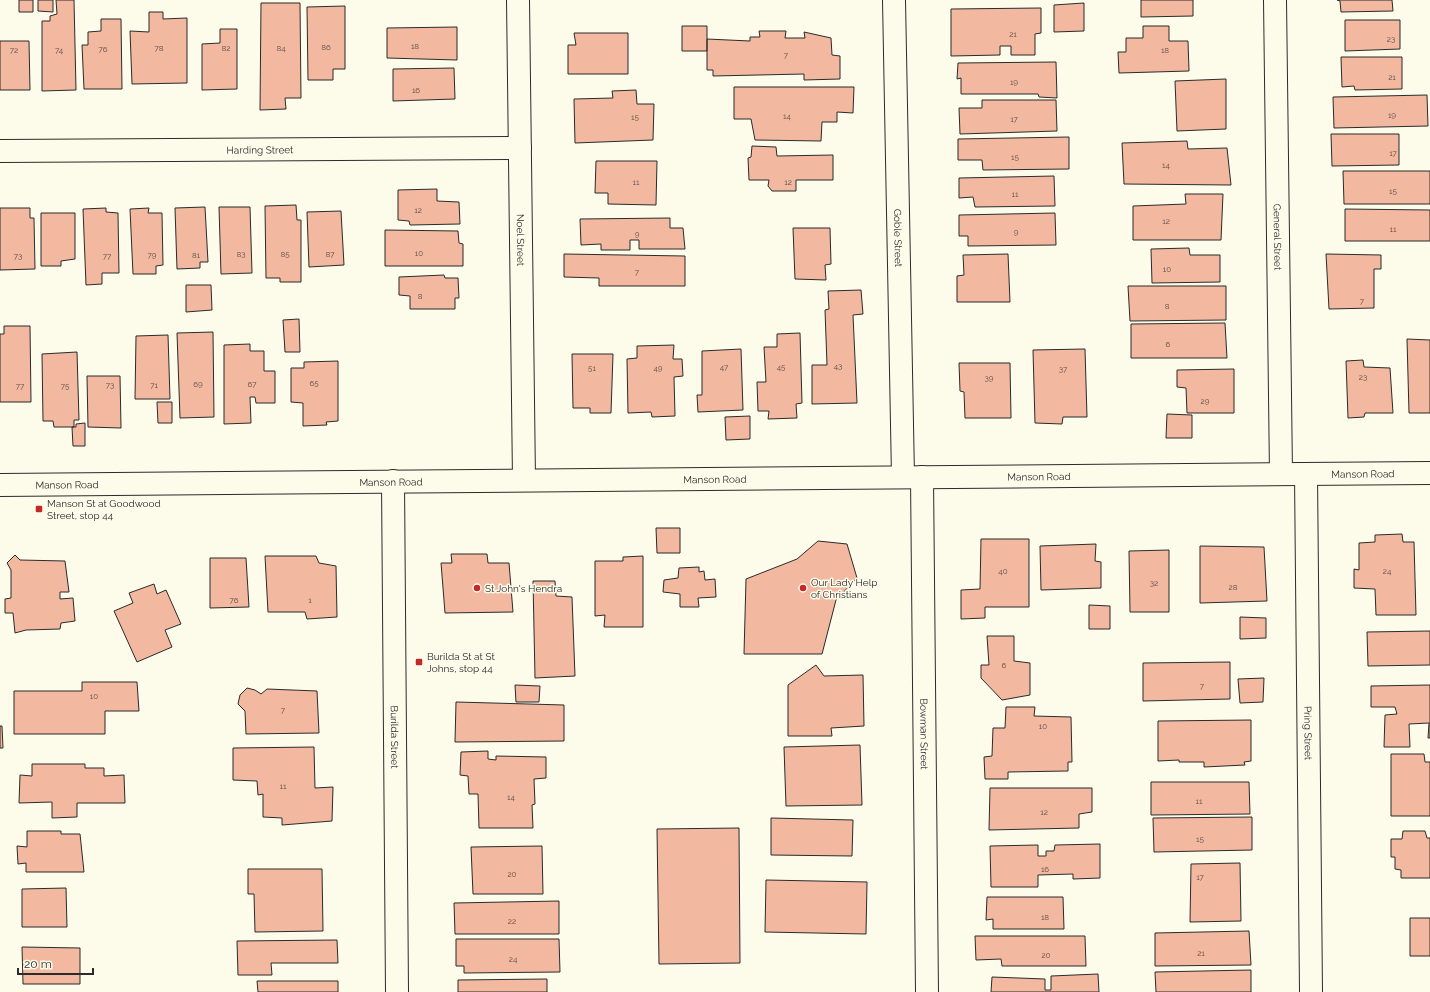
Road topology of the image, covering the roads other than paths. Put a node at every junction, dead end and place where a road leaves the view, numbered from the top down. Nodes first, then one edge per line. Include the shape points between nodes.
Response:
1 (518, 0) edge
2 (894, 0) edge
3 (1275, 0) edge
4 (520, 148) junction
5 (0, 151) edge
6 (1430, 473) edge
7 (1280, 474) junction
8 (1306, 474) junction
9 (912, 477) junction
10 (524, 480) junction
11 (393, 481) junction
12 (0, 485) edge
13 (397, 992) edge
14 (927, 992) edge
15 (1311, 992) edge

1 - 4 street, Noel Street
2 - 9 street, Goble Street
3 - 7 street, General Street
4 - 5 street, Harding Street
4 - 10 street, Noel Street
6 - 8 street, Manson Road
7 - 8 street, Manson Road
7 - 9 street, Manson Road
8 - 15 street, Pring Street
9 - 10 street, Manson Road
9 - 14 street, Bowman Street
10 - 11 street, Manson Road
11 - 12 street, Manson Road
11 - 13 street, Burilda Street

